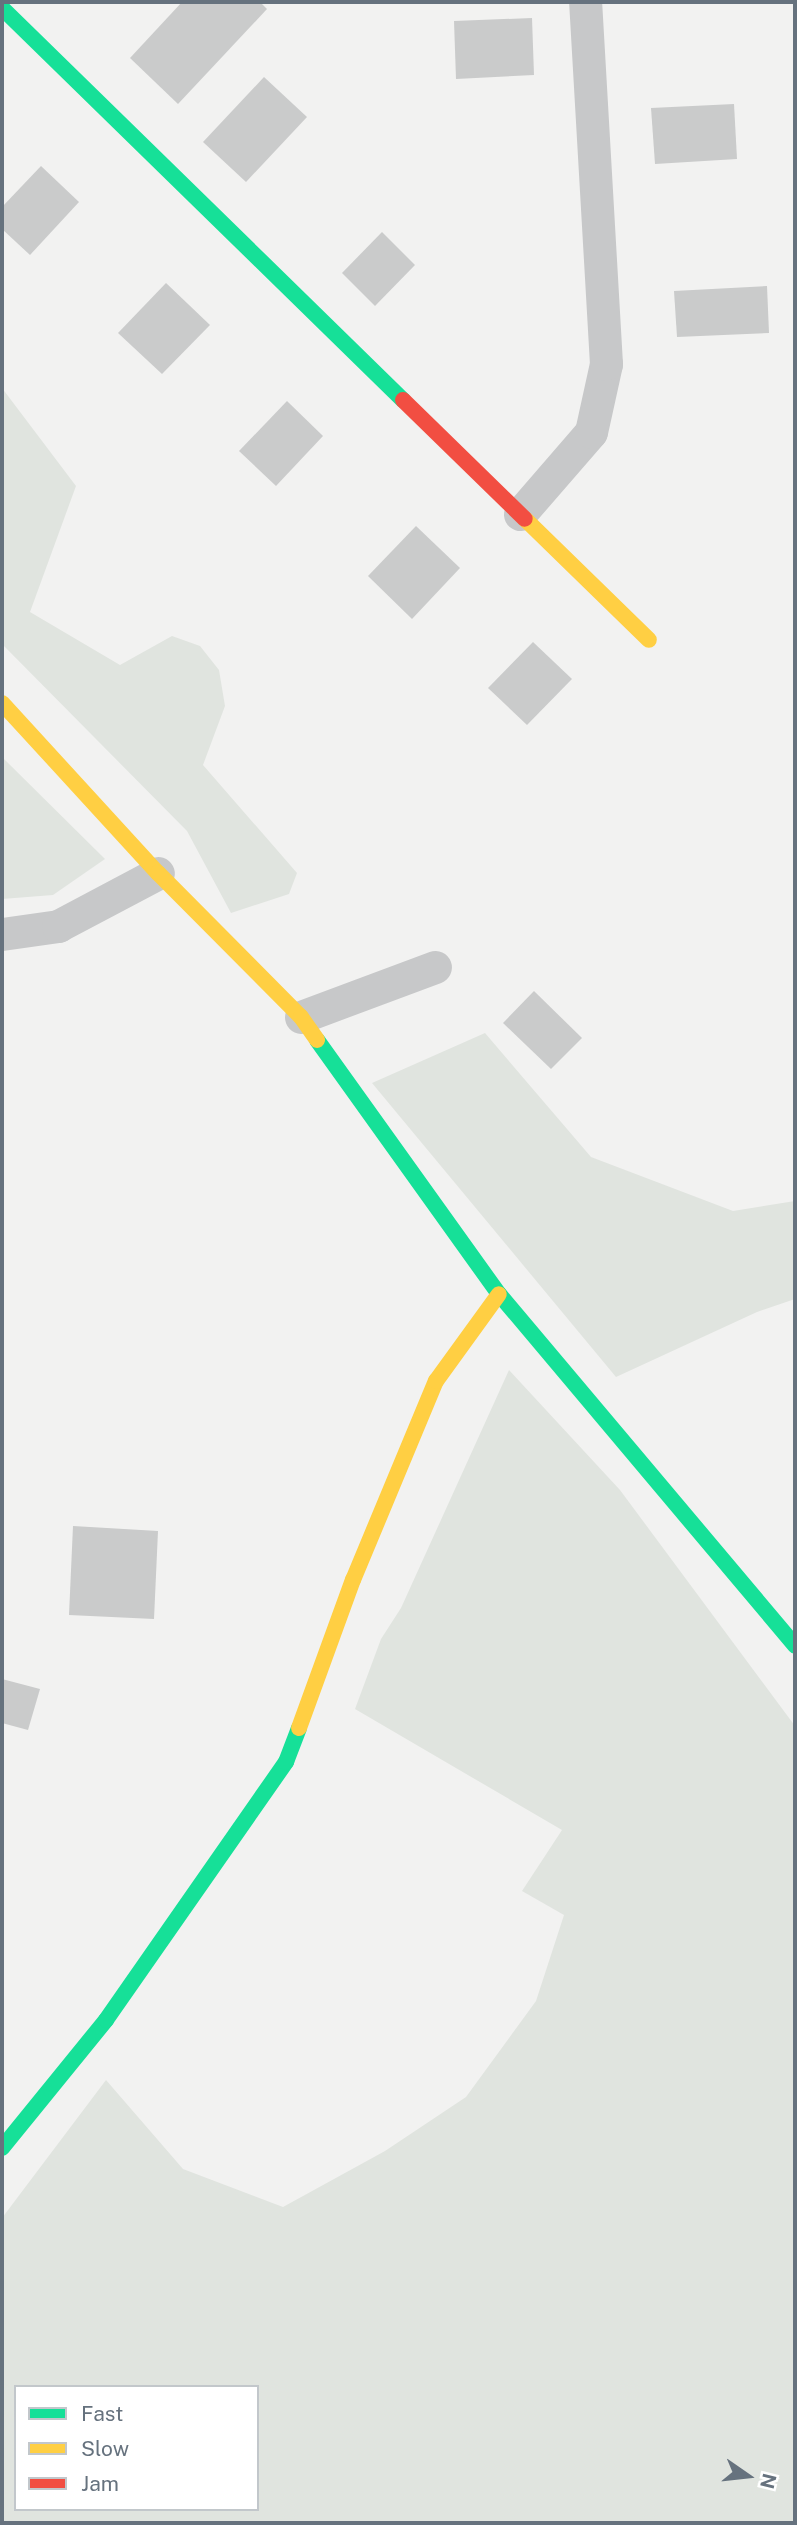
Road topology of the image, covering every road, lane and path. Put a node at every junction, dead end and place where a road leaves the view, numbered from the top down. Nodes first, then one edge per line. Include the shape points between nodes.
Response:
1 (585, 2) edge
2 (2, 8) edge
3 (520, 514) junction
4 (649, 640) dead end
5 (2, 704) edge
6 (158, 873) junction
7 (2, 934) edge
8 (435, 967) dead end
9 (301, 1017) junction
10 (499, 1294) junction
11 (795, 1646) edge
12 (2, 2148) edge

1 - 3 street via 606,363 591,432
2 - 3 street
3 - 4 street
5 - 6 street
6 - 7 street via 58,926
6 - 9 street
8 - 9 street
9 - 10 street
10 - 11 street
10 - 12 street via 436,1381 353,1580 286,1762 106,2020

